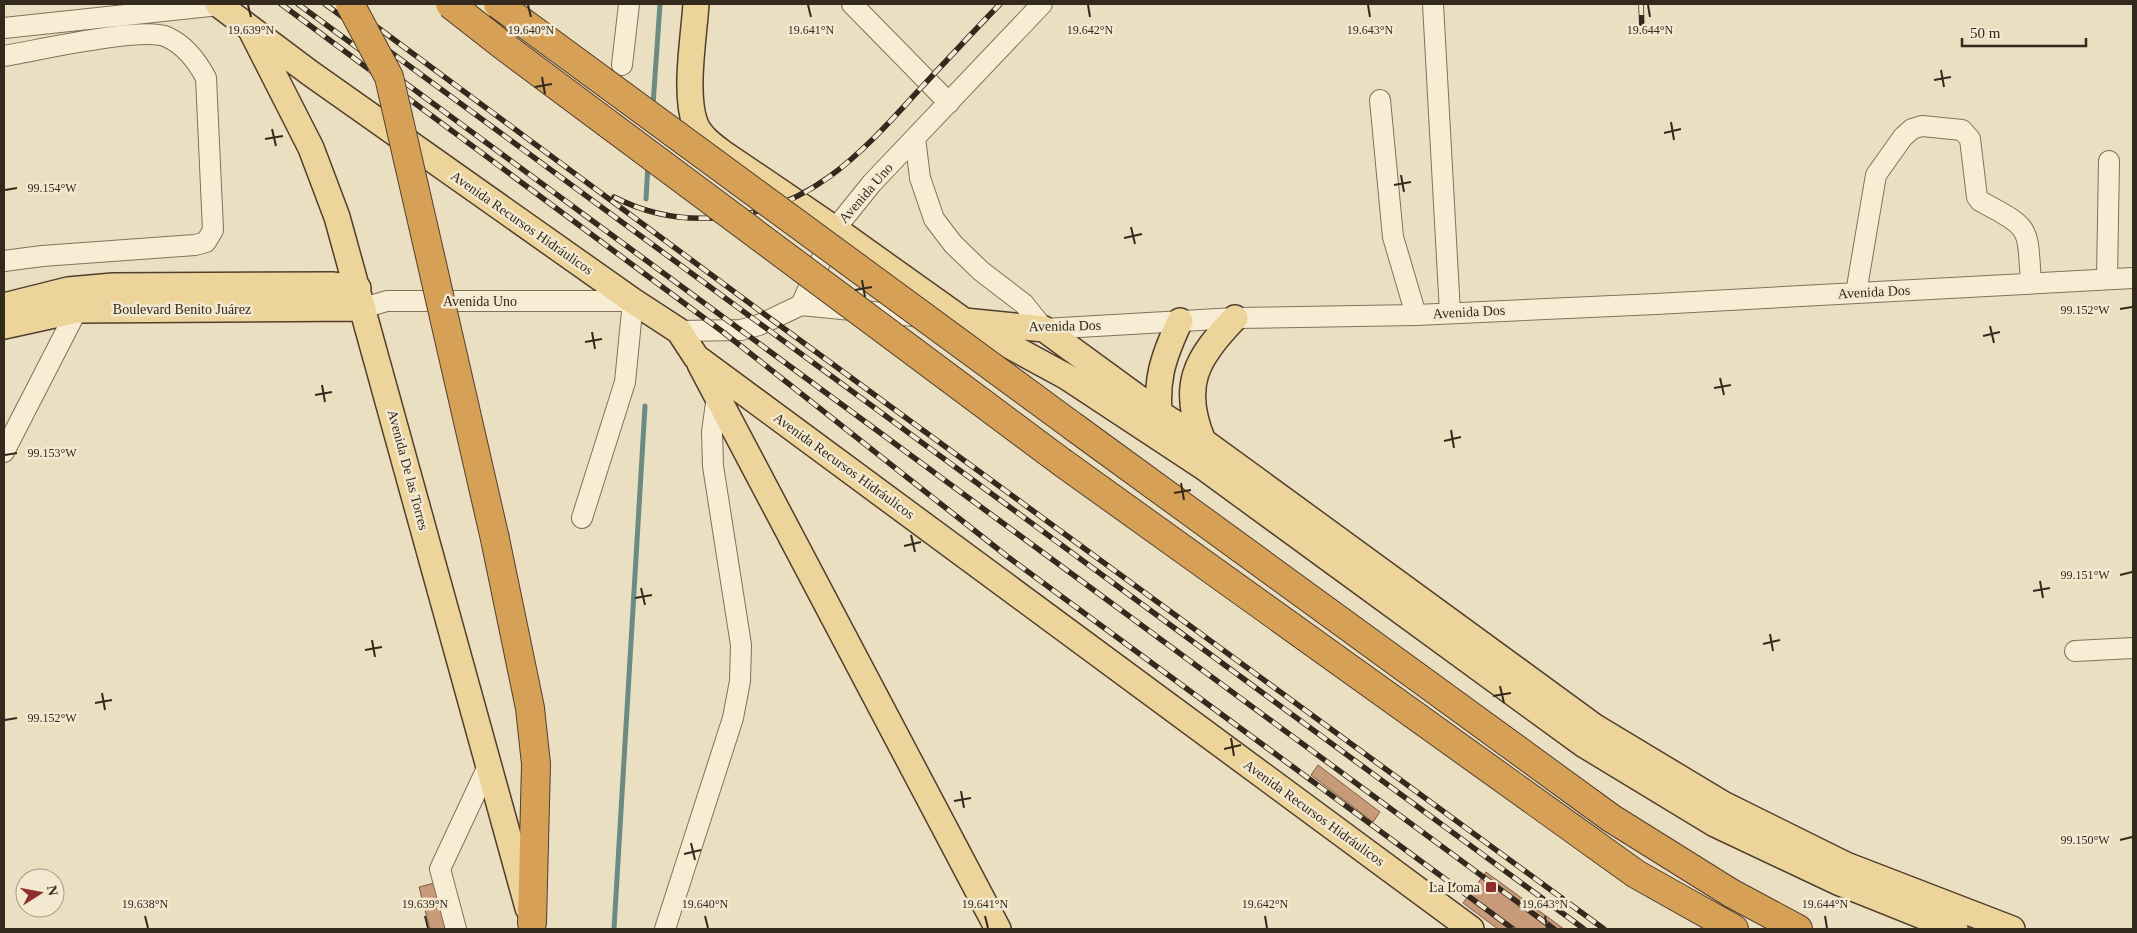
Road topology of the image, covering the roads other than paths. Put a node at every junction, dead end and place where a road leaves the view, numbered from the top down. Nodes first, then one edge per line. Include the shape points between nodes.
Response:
1 (219, 4) edge
2 (350, 4) edge
3 (450, 4) edge
4 (498, 4) edge
5 (629, 4) edge
6 (696, 4) edge
7 (852, 4) edge
8 (1042, 4) edge
9 (1433, 4) edge
10 (186, 6) edge
11 (81, 12) edge
12 (248, 24) junction
13 (4, 28) edge
14 (4, 56) edge
15 (622, 65) dead end
16 (1380, 100) dead end
17 (949, 103) junction
18 (915, 138) junction
19 (2109, 160) dead end
20 (835, 229) junction
21 (4, 261) edge
22 (2133, 278) edge
23 (2107, 280) junction
24 (2031, 283) junction
25 (1856, 293) junction
26 (360, 298) junction
27 (632, 301) junction
28 (801, 305) junction
29 (4, 306) edge
30 (77, 310) junction
31 (1450, 313) junction
32 (1416, 315) junction
33 (1235, 318) junction
34 (964, 321) junction
35 (1180, 321) junction
36 (4, 326) edge
37 (1044, 329) junction
38 (679, 332) junction
39 (696, 357) junction
40 (717, 396) junction
41 (1159, 413) junction
42 (1162, 439) junction
43 (1202, 441) junction
44 (4, 452) edge
45 (582, 518) dead end
46 (2133, 648) edge
47 (2075, 651) dead end
48 (489, 764) junction
49 (533, 926) edge
50 (456, 929) edge
51 (665, 929) edge
52 (998, 929) edge
53 (1471, 929) edge
54 (1734, 929) edge
55 (1798, 929) edge
56 (1955, 929) edge
57 (2012, 929) edge

1 - 10 street
1 - 12 main road, Avenida Recursos Hidráulicos
2 - 49 highway, bridge via 389,77 495,539 530,708 536,764
3 - 54 highway, bridge via 1063,463 1636,874
4 - 55 highway, bridge via 1611,818 1731,893
5 - 15 street
6 - 20 main road, Avenida Dos via 690,91 696,124 706,140 723,154
7 - 17 street
8 - 17 street, Avenida Uno
9 - 31 street
10 - 11 street
11 - 13 street
12 - 26 main road, Avenida De las Torres via 311,148 337,217
12 - 27 main road, Avenida Recursos Hidráulicos via 310,73
14 - 21 street via 141,33 166,36 185,49 198,62 206,78 213,230 206,242 195,246
16 - 32 street via 1393,237
17 - 18 street, Avenida Uno
18 - 20 street, Avenida Uno via 872,183
18 - 37 street via 920,178 934,219 952,244 1024,304
19 - 23 street
20 - 28 street, Avenida Uno
20 - 34 main road, Avenida Dos
22 - 23 street, Avenida Dos
23 - 24 street, Avenida Dos
24 - 25 street, Avenida Dos
24 - 25 street via 2025,230 2015,220 1977,197 1967,134 1962,130 1922,126 1912,128 1903,137 1876,175
25 - 31 street, Avenida Dos
26 - 27 street, Avenida Uno via 387,301
26 - 29 main road, Boulevard Benito Juárez via 332,285 113,286 68,290
26 - 30 main road, Boulevard Benito Juárez
26 - 48 main road, Avenida De las Torres
27 - 38 main road, Avenida Recursos Hidráulicos
27 - 45 street via 625,382
28 - 34 street
28 - 38 street via 741,330
30 - 36 main road, Boulevard Benito Juárez
30 - 44 street
31 - 32 street, Avenida Dos
32 - 33 street, Avenida Dos
33 - 35 street, Avenida Dos
33 - 43 main road via 1204,353 1194,373 1191,395 1194,422
34 - 37 main road, Avenida Dos
34 - 42 main road via 1067,377
35 - 37 street, Avenida Dos
35 - 41 main road via 1160,370 1156,398
37 - 41 main road
38 - 39 main road, Avenida Recursos Hidráulicos
39 - 40 main road
39 - 53 main road, Avenida Recursos Hidráulicos
40 - 51 street via 712,432 713,466 741,645 740,681 734,718
40 - 52 main road
41 - 42 main road
41 - 43 main road
42 - 56 main road via 1583,744 1715,824 1840,883
43 - 57 main road via 1595,727 1723,804 1846,865
46 - 47 street
48 - 49 main road, Avenida De las Torres
48 - 50 street via 440,869

